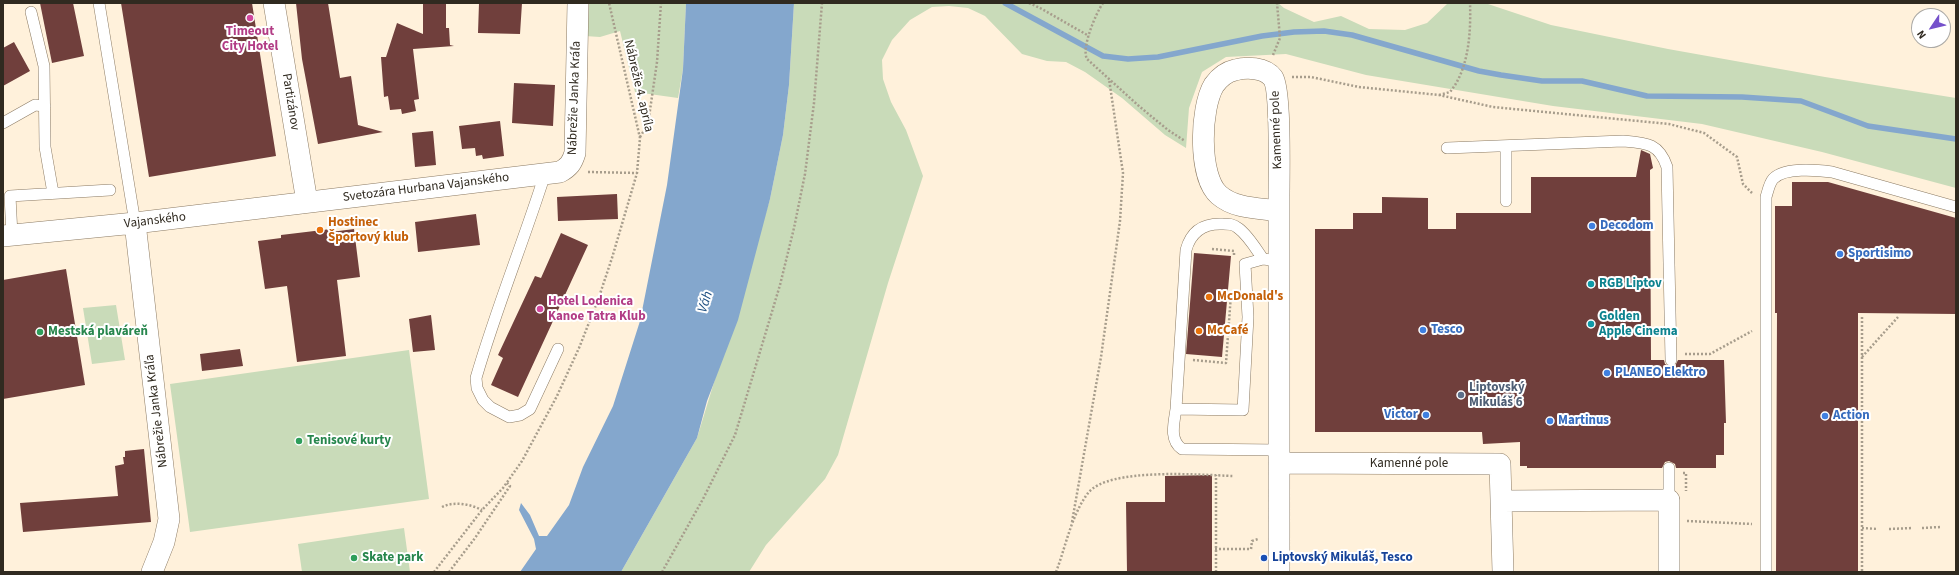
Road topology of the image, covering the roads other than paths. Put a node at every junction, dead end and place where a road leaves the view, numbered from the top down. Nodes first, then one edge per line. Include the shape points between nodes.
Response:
1 (99, 3) edge
2 (274, 3) edge
3 (578, 3) edge
4 (31, 12) dead end
5 (44, 106) junction
6 (3, 123) edge
7 (1506, 146) junction
8 (1447, 148) dead end
9 (545, 174) junction
10 (110, 190) dead end
11 (53, 193) junction
12 (1506, 201) dead end
13 (307, 202) junction
14 (1956, 207) edge
15 (1279, 211) junction
16 (135, 223) junction
17 (8, 236) edge
18 (1272, 260) junction
19 (558, 349) dead end
20 (1671, 358) road end
21 (1176, 409) junction
22 (1279, 457) junction
23 (1669, 471) road end
24 (1678, 497) junction
25 (1502, 501) junction
26 (152, 572) edge
27 (1279, 572) edge
28 (1503, 572) edge
29 (1670, 572) edge
30 (1766, 572) edge

1 - 16 lane
2 - 13 street, Partizánov
3 - 9 street, Nábrežie Janka Kráľa via 575,153 573,162 568,167 560,172
4 - 5 lane via 44,66
5 - 6 lane via 35,105
5 - 11 lane via 45,146
7 - 8 lane
7 - 12 lane
7 - 20 lane via 1623,141 1644,143 1663,155 1667,167
9 - 13 street, Svetozára Hurbana Vajanského
9 - 19 lane via 476,378 477,388 483,400 509,417 530,410
10 - 11 lane
11 - 17 lane via 10,196
13 - 16 street, Vajanského
14 - 30 lane via 1832,172 1813,170 1781,174 1769,187 1766,197
15 - 15 street, Kamenné pole via 1278,101 1273,78 1265,72 1247,68 1227,73 1214,85 1206,106 1205,151 1209,182 1220,196 1242,206
15 - 18 street, Kamenné pole
16 - 17 street, Vajanského
16 - 26 street, Nábrežie Janka Kráľa via 169,518 164,542
18 - 21 lane via 1244,264 1248,317 1243,410
18 - 21 lane via 1233,224 1202,227 1192,236 1186,250
18 - 22 street, Kamenné pole
21 - 22 lane via 1174,440 1182,449
22 - 25 street, Kamenné pole via 1500,464
22 - 27 street, Kamenné pole
23 - 24 lane
24 - 25 street
24 - 29 street
25 - 28 street, Kamenné pole

